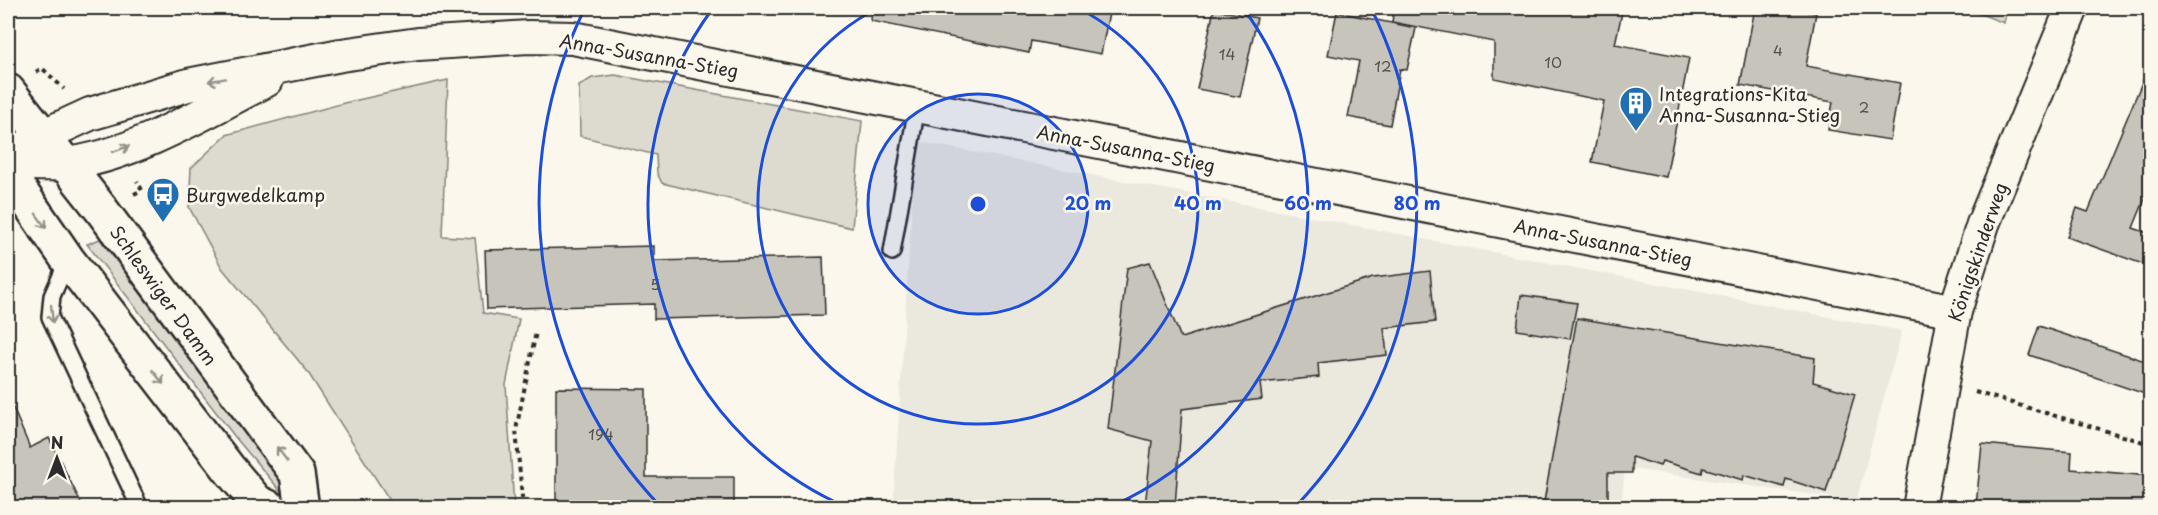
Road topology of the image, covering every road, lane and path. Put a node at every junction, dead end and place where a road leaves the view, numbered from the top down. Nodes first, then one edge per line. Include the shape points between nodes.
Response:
1 (2072, 8) edge
2 (295, 66) junction
3 (8, 91) edge
4 (917, 106) junction
5 (42, 136) junction
6 (8, 161) edge
7 (64, 164) junction
8 (8, 173) edge
9 (892, 252) dead end
10 (68, 260) junction
11 (1955, 311) junction
12 (536, 332) dead end
13 (1965, 389) dead end
14 (2151, 444) edge
15 (140, 507) edge
16 (270, 507) edge
17 (302, 507) edge
18 (523, 507) edge
19 (1919, 507) edge

1 - 11 street, Königskinderweg via 1983,224
2 - 4 street, Anna-Susanna-Stieg via 383,48 460,40 573,38
2 -> 5 street, Anna-Susanna-Stieg via 188,85 90,114
7 -> 2 street, Anna-Susanna-Stieg via 119,151
3 - 5 main road, Schleswiger Damm
4 - 9 lane
4 - 11 street, Anna-Susanna-Stieg
5 - 6 street, Anna-Susanna-Stieg
5 - 7 main road, Schleswiger Damm
6 - 7 street, Anna-Susanna-Stieg
17 -> 7 main road, Schleswiger Damm via 297,474
8 -> 10 main road
10 -> 15 lane via 52,296 50,317
10 -> 16 main road via 230,470 257,502
11 - 19 street, Königskinderweg
12 - 18 path via 516,430
13 - 14 path

